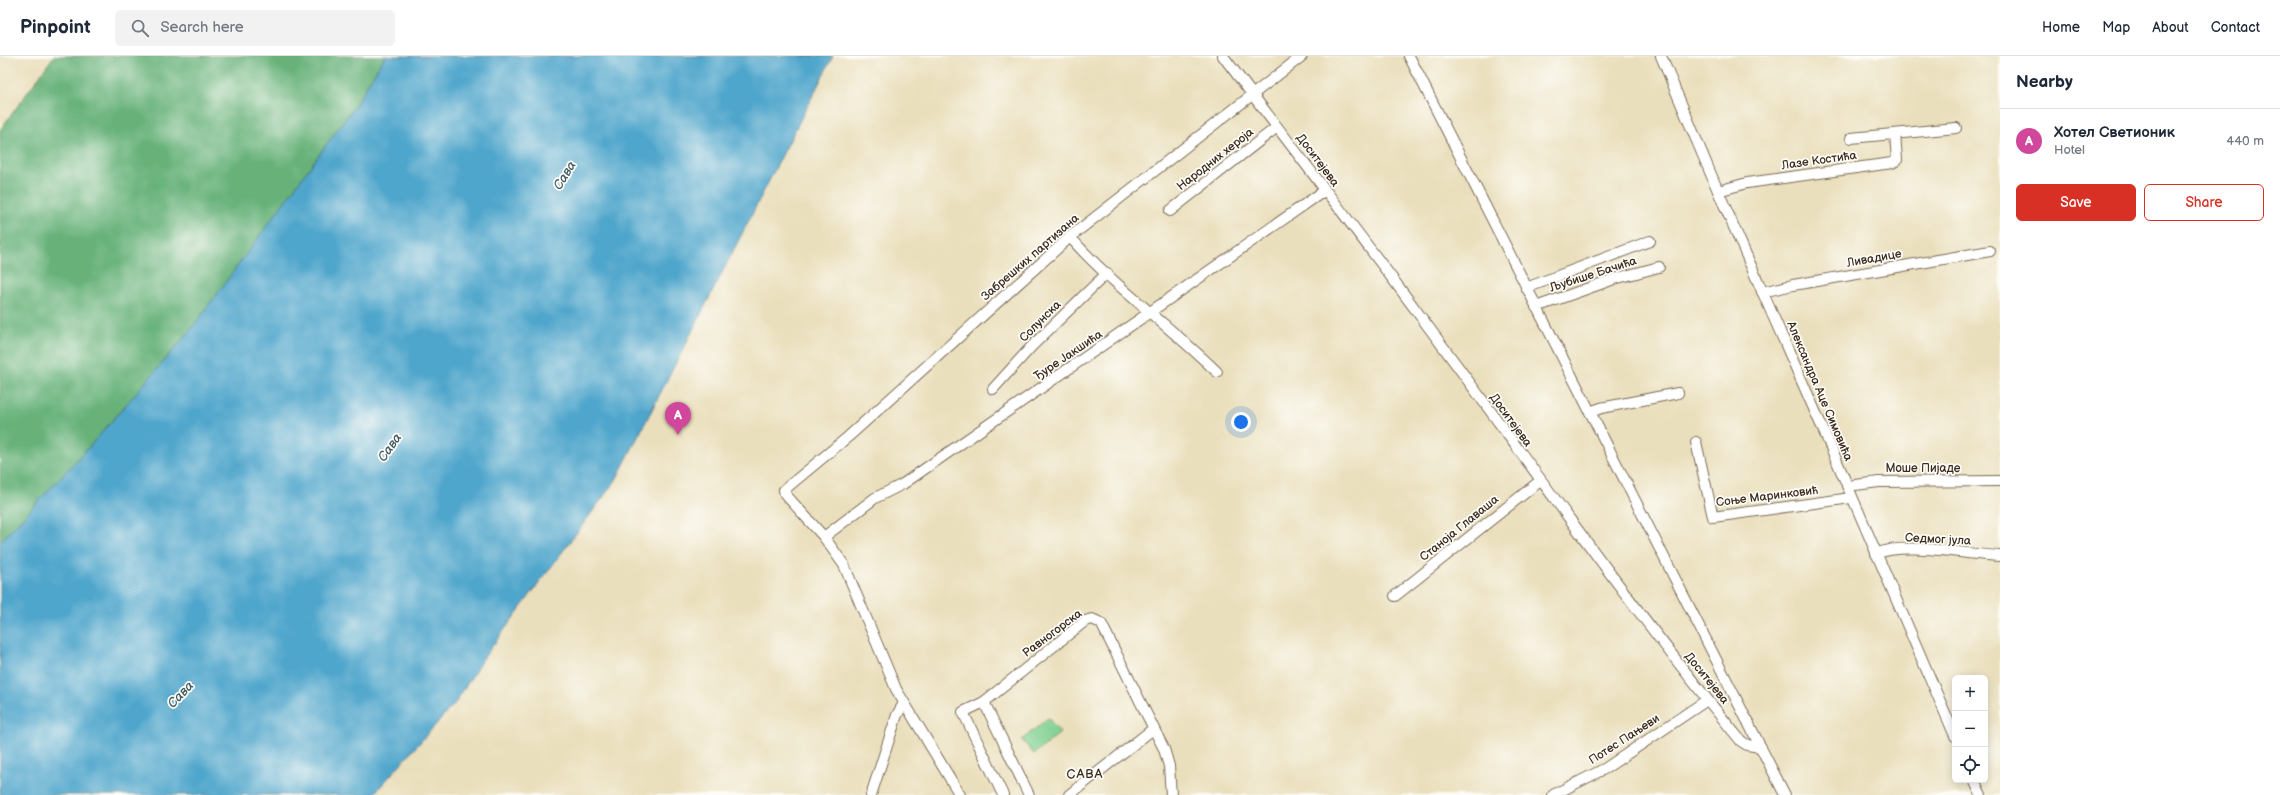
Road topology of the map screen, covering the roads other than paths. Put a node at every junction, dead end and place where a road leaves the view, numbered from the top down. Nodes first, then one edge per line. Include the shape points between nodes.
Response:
1 (1223, 56) edge
2 (1302, 56) edge
3 (1409, 56) edge
4 (1661, 56) edge
5 (1252, 95) junction
6 (1277, 127) junction
7 (1956, 128) dead end
8 (1895, 134) junction
9 (1851, 138) dead end
10 (1324, 191) junction
11 (1718, 191) junction
12 (1170, 211) dead end
13 (1070, 237) junction
14 (1650, 241) dead end
15 (1990, 251) dead end
16 (1659, 268) dead end
17 (1107, 274) junction
18 (1526, 288) junction
19 (1762, 292) junction
20 (1536, 307) junction
21 (1152, 313) junction
22 (1217, 372) dead end
23 (993, 389) dead end
24 (1678, 393) dead end
25 (1590, 412) junction
26 (1696, 442) dead end
27 (1540, 481) junction
28 (2000, 481) edge
29 (1847, 486) junction
30 (1851, 498) junction
31 (824, 537) junction
32 (1876, 554) junction
33 (2000, 556) edge
34 (1395, 596) dead end
35 (1707, 700) junction
36 (984, 702) junction
37 (904, 703) junction
38 (1153, 729) junction
39 (1952, 729) edge
40 (1761, 747) junction
41 (1975, 783) edge
42 (870, 795) edge
43 (960, 795) edge
44 (1003, 795) edge
45 (1029, 795) edge
46 (1069, 795) edge
47 (1171, 795) edge
48 (1553, 795) edge
49 (1785, 795) edge
50 (1981, 795) edge

1 - 5 street, Доситејева
2 - 5 street, Забрешких партизана
3 - 18 street
4 - 11 street, Александра Аце Симовића
5 - 6 street, Доситејева
5 - 13 street, Забрешких партизана
6 - 10 street, Доситејева
6 - 12 street, Народних хероја
7 - 8 street, Лазе Костића
8 - 9 street, Лазе Костића
8 - 11 street, Лазе Костића via 1897,160 1892,163 1747,183
10 - 21 street, Ђуре Јакшића
10 - 27 street, Доситејева via 1421,317
11 - 19 street, Александра Аце Симовића
13 - 17 street
13 - 31 street, Забрешких партизана via 849,436 784,490
14 - 18 street
15 - 19 street, Ливадице
16 - 20 street, Љубише Бачића via 1614,279
17 - 21 street
17 - 23 street, Солунска via 1032,346
18 - 20 street
19 - 29 street, Александра Аце Симовића
20 - 25 street
21 - 22 street
21 - 31 street, Ђуре Јакшића via 903,484 864,506
24 - 25 street
25 - 40 street
26 - 30 street, Соње Маринковић via 1713,517
27 - 34 street, Станоја Главаша
27 - 35 street, Доситејева
28 - 29 street, Моше Пијаде via 1879,482
29 - 30 street, Александра Аце Симовића
30 - 32 street, Александра Аце Симовића
31 - 37 street via 844,565 888,674
32 - 33 street, Седмог јула via 1891,549 1956,551
32 - 39 street, Александра Аце Симовића
35 - 40 street, Доситејева via 1741,741 1747,745
35 - 48 street, Потес Пањеви via 1606,768
36 - 38 street, Равногорска via 1092,619 1101,624
36 - 44 street, Равногорска via 963,712
36 - 45 street
37 - 42 street via 897,715
37 - 43 street
38 - 46 street
38 - 47 street, Равногорска via 1169,766
40 - 49 street
41 - 50 street

